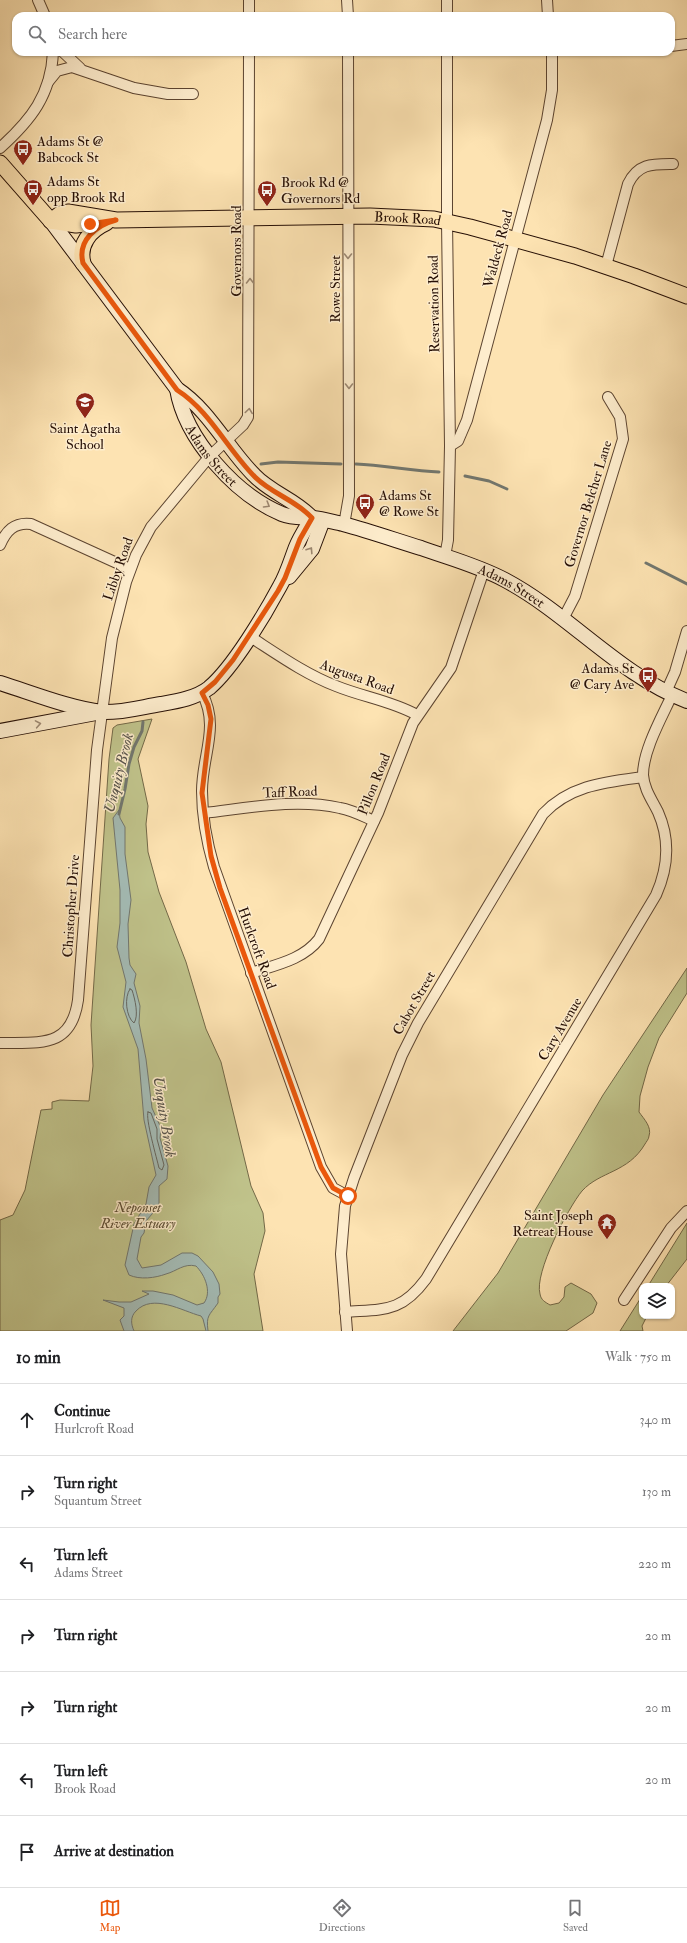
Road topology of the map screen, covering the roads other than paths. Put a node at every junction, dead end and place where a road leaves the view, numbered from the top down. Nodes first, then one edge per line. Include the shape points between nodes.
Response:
1 (249, 0) edge
2 (347, 0) edge
3 (447, 0) edge
4 (547, 0) edge
5 (40, 2) edge
6 (44, 12) edge
7 (249, 12) edge
8 (348, 12) edge
9 (447, 12) edge
10 (548, 12) edge
11 (687, 44) edge
12 (675, 46) edge
13 (52, 56) edge
14 (67, 56) edge
15 (249, 56) edge
16 (348, 56) edge
17 (447, 56) edge
18 (552, 56) edge
19 (82, 70) junction
20 (48, 82) junction
21 (193, 94) dead end
22 (0, 148) edge
23 (673, 164) dead end
24 (1, 167) edge
25 (348, 216) junction
26 (250, 219) junction
27 (116, 220) junction
28 (50, 221) junction
29 (447, 221) junction
30 (515, 239) junction
31 (83, 263) junction
32 (606, 266) junction
33 (687, 296) edge
34 (177, 390) junction
35 (608, 397) dead end
36 (225, 440) junction
37 (450, 446) junction
38 (210, 456) junction
39 (258, 480) junction
40 (247, 493) junction
41 (318, 519) junction
42 (344, 524) junction
43 (0, 546) edge
44 (445, 556) junction
45 (130, 569) junction
46 (484, 570) junction
47 (563, 619) junction
48 (687, 631) edge
49 (249, 636) junction
50 (0, 683) edge
51 (202, 693) junction
52 (669, 693) junction
53 (687, 701) edge
54 (102, 712) junction
55 (417, 715) junction
56 (0, 731) edge
57 (643, 777) junction
58 (204, 813) junction
59 (374, 821) junction
60 (251, 973) junction
61 (0, 1043) edge
62 (348, 1196) junction
63 (687, 1211) edge
64 (624, 1300) dead end
65 (345, 1312) junction
66 (347, 1331) edge

1 - 7 street
2 - 8 street
3 - 9 street
4 - 10 street
5 - 6 street
11 - 12 street
13 - 20 street
14 - 19 street
15 - 26 street, Governors Road
16 - 25 street, Rowe Street
17 - 29 street, Reservation Road
18 - 30 street, Waldeck Road via 553,79 549,109
19 - 20 street via 72,67 62,69 53,74
19 - 21 street via 134,88 168,94
20 - 22 street via 33,113
23 - 32 street via 648,165 634,174 628,184
24 - 28 main road, Adams Street
25 - 26 main road, Brook Road
25 - 29 main road, Brook Road
25 -> 42 street, Rowe Street via 349,496
26 - 27 main road, Brook Road
36 -> 26 street, Governors Road via 243,425 249,413
27 - 28 main road, Brook Road via 68,212
27 - 31 main road via 99,226 88,236 82,249
28 - 31 main road, Adams Street
29 - 30 main road, Brook Road
29 - 37 street, Reservation Road
30 - 32 main road, Brook Road
30 - 37 street, Waldeck Road via 465,426 458,441
31 - 34 main road, Adams Street
32 - 33 main road, Brook Road
34 - 36 main road, Adams Street via 200,408
34 - 38 main road, Adams Street via 185,418
35 - 47 street, Governor Belcher Lane via 620,418 623,439 575,596
36 - 38 street, Libby Road
36 - 39 main road, Adams Street
37 - 44 street, Reservation Road via 448,540
38 - 40 main road, Adams Street
38 - 45 street, Libby Road via 150,527
39 - 40 main road
39 - 41 main road, Adams Street
40 -> 41 main road, Adams Street via 284,515
41 - 42 main road, Adams Street
41 - 49 main road via 300,539 285,578
42 - 44 main road, Adams Street
43 - 45 street via 6,533 15,526 26,524 36,526
44 - 46 main road, Adams Street
45 - 54 street, Libby Road via 112,638
46 - 47 main road, Adams Street via 512,584
46 - 55 street, Pillon Road via 451,668
47 - 52 main road, Adams Street via 640,676
48 - 52 street, Cary Avenue
49 - 51 main road via 221,676
49 - 55 street, Augusta Road via 319,679
50 - 54 main road
51 - 54 main road via 186,699 119,712
51 - 58 street, Hurlcroft Road via 211,719 203,776
52 - 53 main road, Adams Street
52 - 57 street, Cary Avenue via 647,754
56 -> 54 main road
54 - 61 street, Christopher Drive via 95,762 78,1000 74,1018 63,1033 52,1040
55 - 59 street, Pillon Road
57 - 62 street, Cabot Street via 581,788 556,801 538,821 412,1034
57 - 65 street, Cary Avenue via 661,820 667,847 664,872 656,895 426,1279 409,1298 397,1306
58 - 59 street, Taff Road via 317,804 349,810
58 - 60 street, Hurlcroft Road via 214,867
59 - 60 street, Pillon Road via 315,945 298,956
60 - 62 street, Hurlcroft Road via 321,1167 333,1188
62 - 65 street, Cabot Street via 342,1235
63 - 64 street via 671,1228
65 - 66 street, Cabot Street

